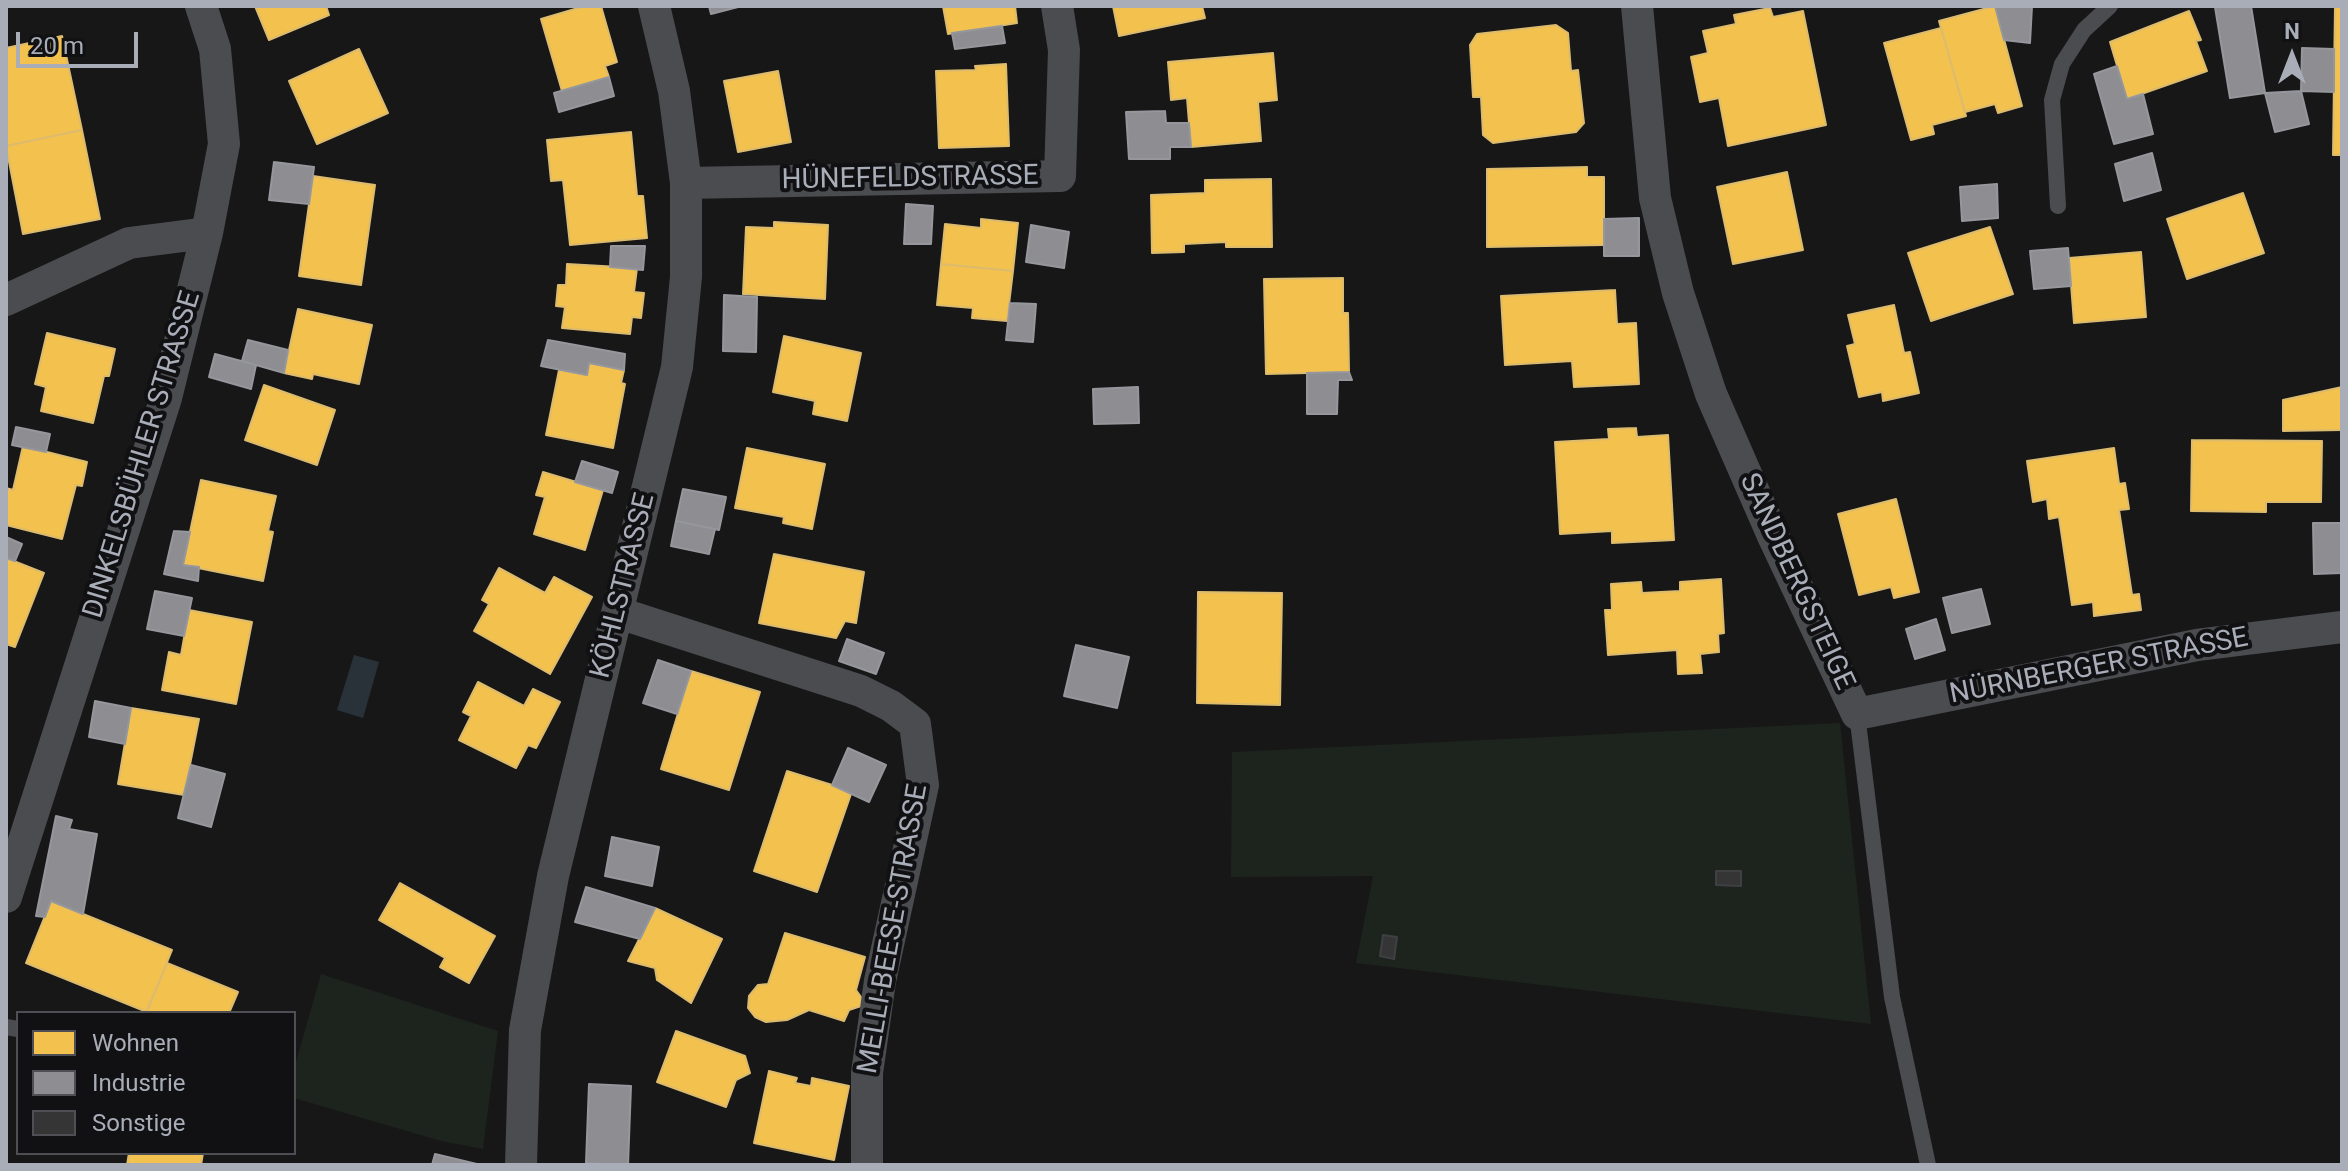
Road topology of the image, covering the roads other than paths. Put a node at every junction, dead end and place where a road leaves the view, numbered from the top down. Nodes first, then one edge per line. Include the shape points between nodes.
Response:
1 (201, 6) edge
2 (654, 6) edge
3 (1057, 6) edge
4 (1637, 6) edge
5 (2110, 6) edge
6 (686, 183) junction
7 (2058, 206) dead end
8 (207, 233) junction
9 (6, 300) edge
10 (619, 613) junction
11 (2342, 627) edge
12 (1857, 714) junction
13 (6, 897) edge
14 (521, 1165) edge
15 (867, 1165) edge
16 (1928, 1165) edge

1 - 8 street, DINKELSBÜHLER STRASSE via 215,49 224,144
2 - 6 street, KÖHLSTRASSE via 674,91
3 - 6 street, HÜNEFELDSTRASSE via 1064,50 1060,176
4 - 12 street, SANDBERGSTEIGE via 1655,198 1678,293 1711,394
5 - 7 lane via 2084,30 2062,64 2052,100
6 - 10 street, KÖHLSTRASSE via 686,277 677,367
8 - 9 street via 129,243
8 - 13 street, DINKELSBÜHLER STRASSE via 166,398
10 - 14 street, KÖHLSTRASSE via 555,864 536,968 525,1030
10 - 15 street, MELLI-BEESE-STRASSE via 861,691 915,724 923,785 880,981 867,1073
11 - 12 street, NÜRNBERGER STRASSE via 2197,645
12 - 16 lane, SANDBERGSTEIGE via 1892,997

